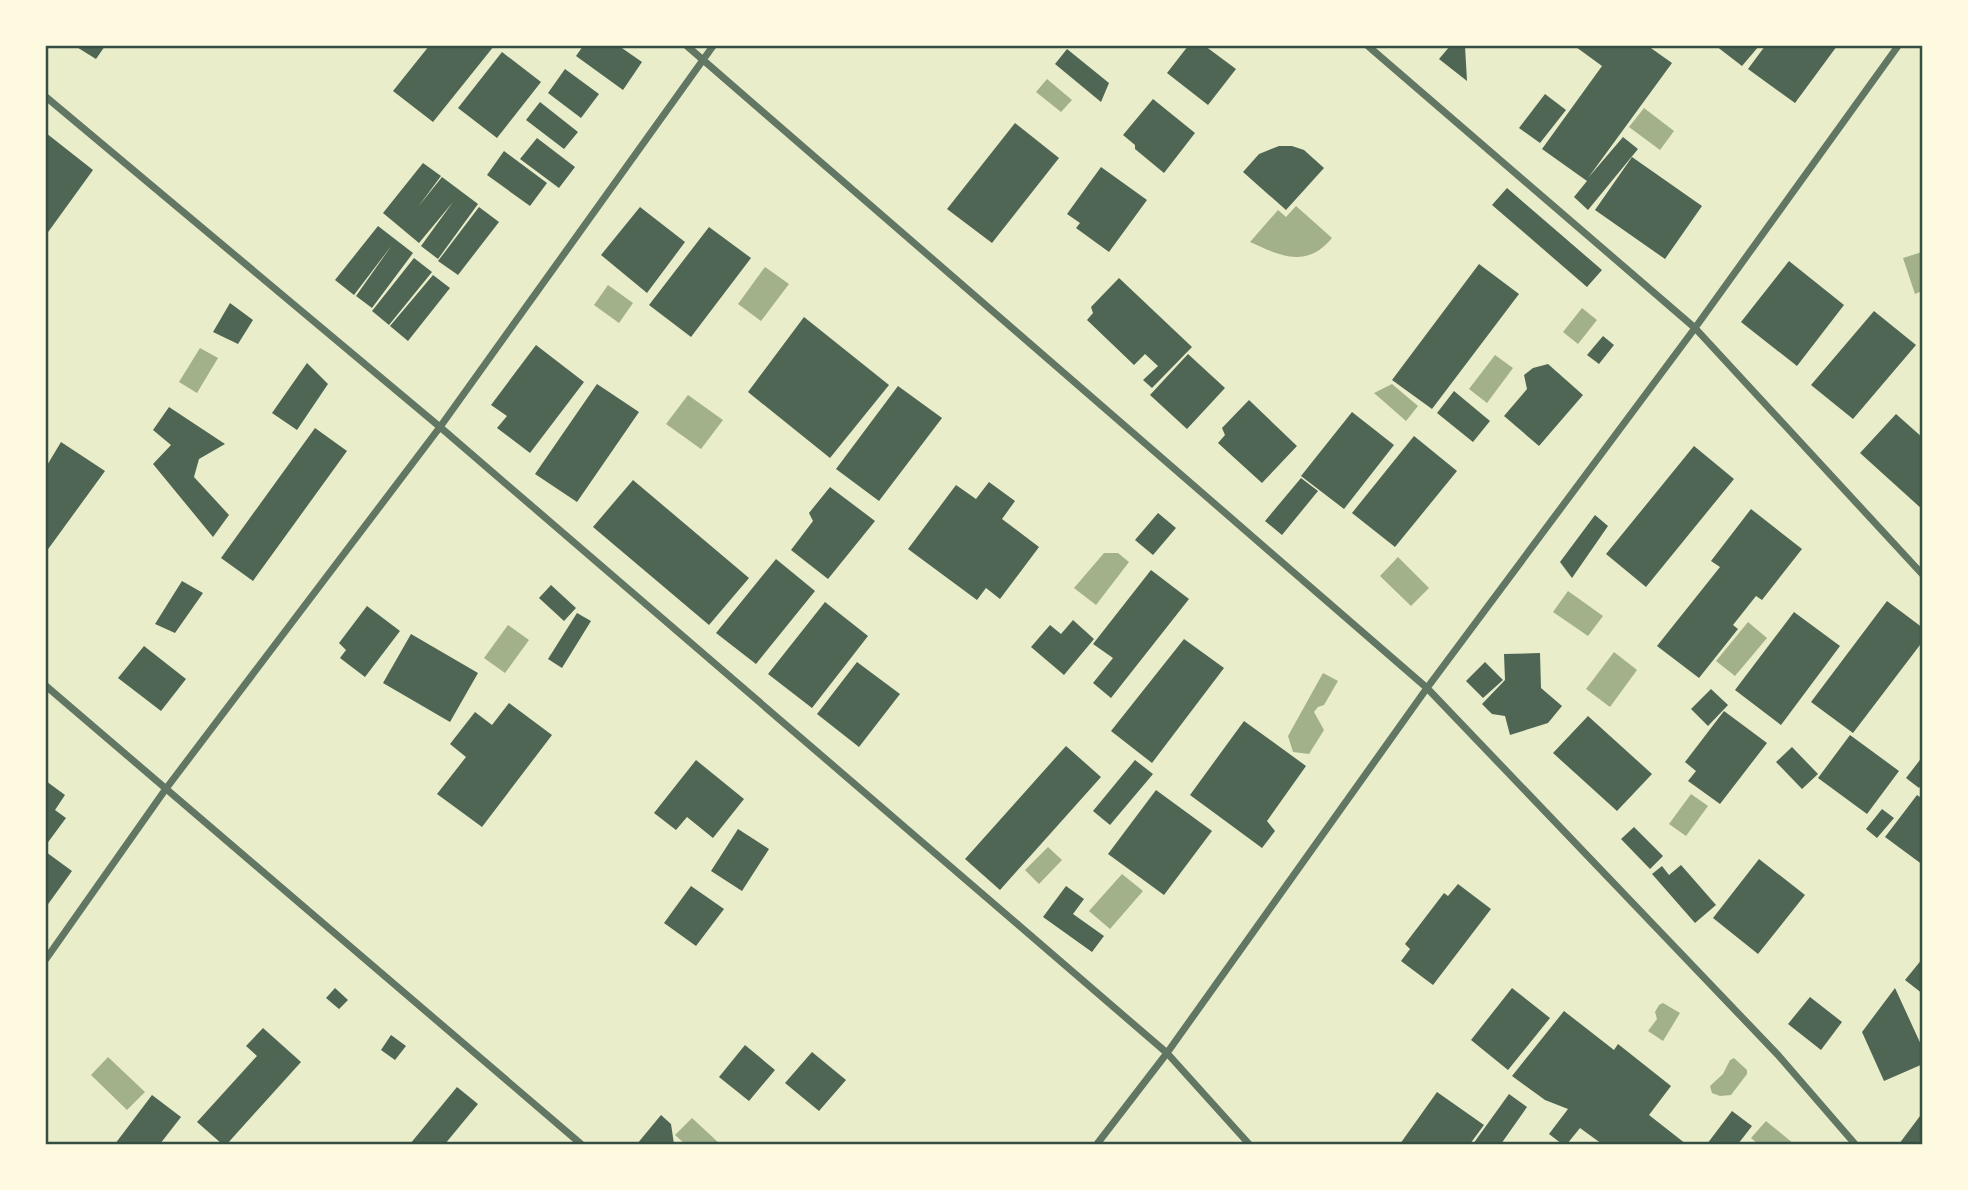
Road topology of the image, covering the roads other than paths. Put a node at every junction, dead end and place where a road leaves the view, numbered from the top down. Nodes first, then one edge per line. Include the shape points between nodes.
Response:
1 (687, 46) edge
2 (713, 46) edge
3 (1368, 46) edge
4 (1898, 46) edge
5 (703, 60) junction
6 (46, 97) edge
7 (1695, 328) junction
8 (440, 427) junction
9 (1923, 575) edge
10 (46, 686) edge
11 (1427, 688) junction
12 (165, 790) junction
13 (46, 959) edge
14 (1167, 1053) junction
15 (581, 1144) edge
16 (1097, 1144) edge
17 (1249, 1144) edge
18 (1855, 1144) edge

1 - 5 street
2 - 5 street
3 - 7 street
4 - 7 street
5 - 8 street
5 - 11 street
6 - 8 street
7 - 9 street
7 - 11 street
8 - 12 street
8 - 14 street
10 - 12 street
11 - 14 street
11 - 18 street via 1778,1055
12 - 13 street
12 - 15 street
14 - 16 street
14 - 17 street

